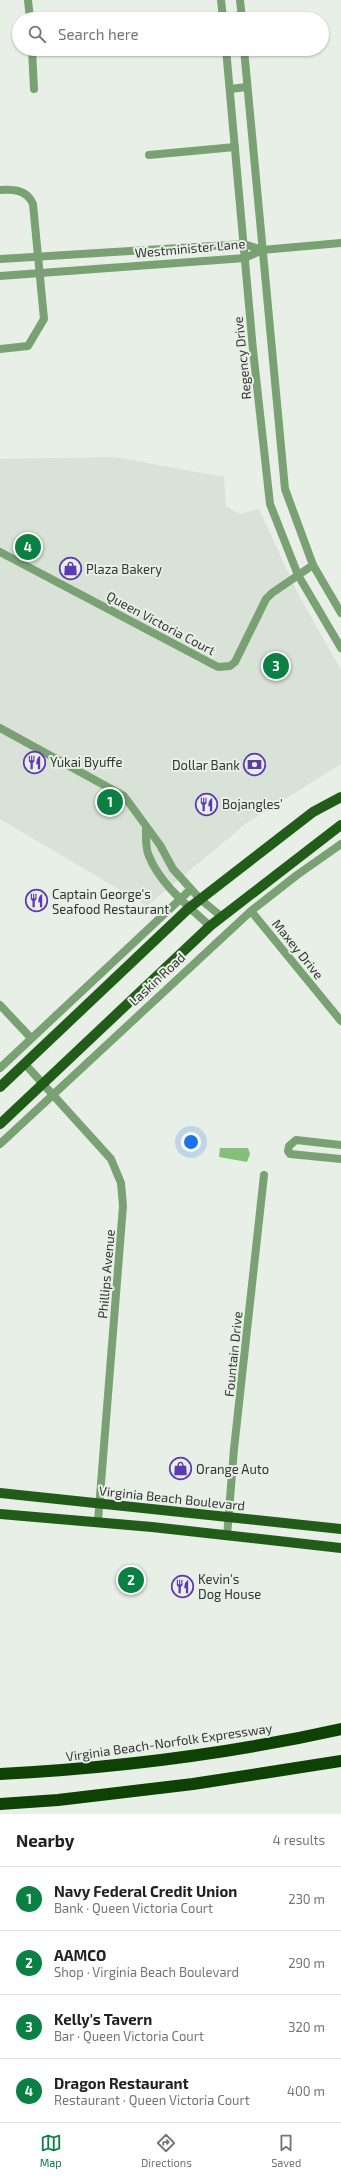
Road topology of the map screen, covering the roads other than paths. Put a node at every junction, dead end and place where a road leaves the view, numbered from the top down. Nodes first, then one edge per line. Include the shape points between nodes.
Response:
1 (28, 0) edge
2 (222, 0) edge
3 (240, 0) edge
4 (29, 12) edge
5 (223, 12) edge
6 (241, 12) edge
7 (32, 56) edge
8 (227, 56) edge
9 (245, 56) edge
10 (247, 87) junction
11 (34, 89) dead end
12 (230, 89) junction
13 (235, 147) junction
14 (149, 155) dead end
15 (0, 190) edge
16 (341, 243) edge
17 (244, 244) junction
18 (262, 250) junction
19 (245, 258) junction
20 (0, 259) edge
21 (39, 264) junction
22 (0, 276) edge
23 (0, 349) edge
24 (0, 552) edge
25 (313, 565) junction
26 (298, 575) junction
27 (341, 614) edge
28 (341, 648) edge
29 (0, 728) edge
30 (341, 796) edge
31 (341, 825) edge
32 (146, 828) junction
33 (341, 844) edge
34 (190, 889) junction
35 (180, 898) junction
36 (200, 899) junction
37 (189, 908) junction
38 (251, 911) junction
39 (222, 917) junction
40 (210, 926) junction
41 (0, 1005) edge
42 (341, 1021) edge
43 (31, 1038) junction
44 (16, 1053) junction
45 (25, 1064) junction
46 (0, 1068) edge
47 (43, 1083) junction
48 (0, 1087) edge
49 (52, 1094) junction
50 (0, 1124) edge
51 (0, 1144) edge
52 (341, 1145) edge
53 (341, 1159) edge
54 (264, 1175) dead end
55 (0, 1493) edge
56 (98, 1504) junction
57 (0, 1514) edge
58 (228, 1517) junction
59 (98, 1521) junction
60 (341, 1529) edge
61 (227, 1536) junction
62 (341, 1548) edge
63 (341, 1730) edge
64 (341, 1761) edge
65 (0, 1774) edge
66 (0, 1804) edge

1 - 4 street
2 - 5 street
3 - 6 street
7 - 11 street
8 - 12 street, Regency Drive
9 - 10 street
10 - 12 street
10 - 18 street
12 - 13 street, Regency Drive
13 - 14 street
13 - 17 street, Regency Drive
15 - 21 street via 20,191 31,200
16 - 18 street
17 - 18 street, Westminister Lane
17 - 19 street, Regency Drive
17 - 21 street, Westminister Lane
18 - 19 street, Westminister Lane
18 - 25 street via 285,489
19 - 21 street, Westminister Lane
19 - 26 street, Regency Drive via 270,504
20 - 21 street, Westminister Lane
21 - 22 street, Westminister Lane
21 - 23 street via 44,319 28,346
24 - 26 street, Queen Victoria Court via 221,667 230,666 235,662 266,599
25 - 26 street, Queen Victoria Court
25 - 27 street
26 - 28 street, Regency Drive
29 - 32 street via 118,792 128,801
30 - 36 main road via 313,812
31 - 39 main road, Laskin Road
32 - 34 street via 160,845 173,869
32 - 35 street via 148,855 156,870
33 - 38 street, Laskin Road
34 - 35 street
34 - 36 street
35 - 37 street
35 - 43 street
36 - 37 main road
36 - 39 street
37 - 40 street
37 - 45 main road
38 - 42 street, Maxey Drive
38 - 49 street, Laskin Road
39 - 40 main road, Laskin Road
40 - 47 main road, Laskin Road
41 - 43 street
43 - 44 street
44 - 45 street, Phillips Avenue
44 - 46 street
45 - 47 street, Phillips Avenue
45 - 48 main road
47 - 49 street, Phillips Avenue
47 - 50 main road, Laskin Road
49 - 51 street, Laskin Road
49 - 56 street, Phillips Avenue via 111,1159 121,1183 123,1206
52 - 53 street via 296,1140 289,1146 288,1151 290,1154
54 - 58 street, Fountain Drive
55 - 56 main road, Virginia Beach Boulevard
56 - 58 main road, Virginia Beach Boulevard
56 - 59 street, Phillips Avenue
57 - 59 main road
58 - 60 main road, Virginia Beach Boulevard
58 - 61 street, Fountain Drive
59 - 61 main road
61 - 62 main road
63 - 65 highway, Virginia Beach-Norfolk Expressway via 254,1747 60,1771
64 - 66 highway via 193,1784

